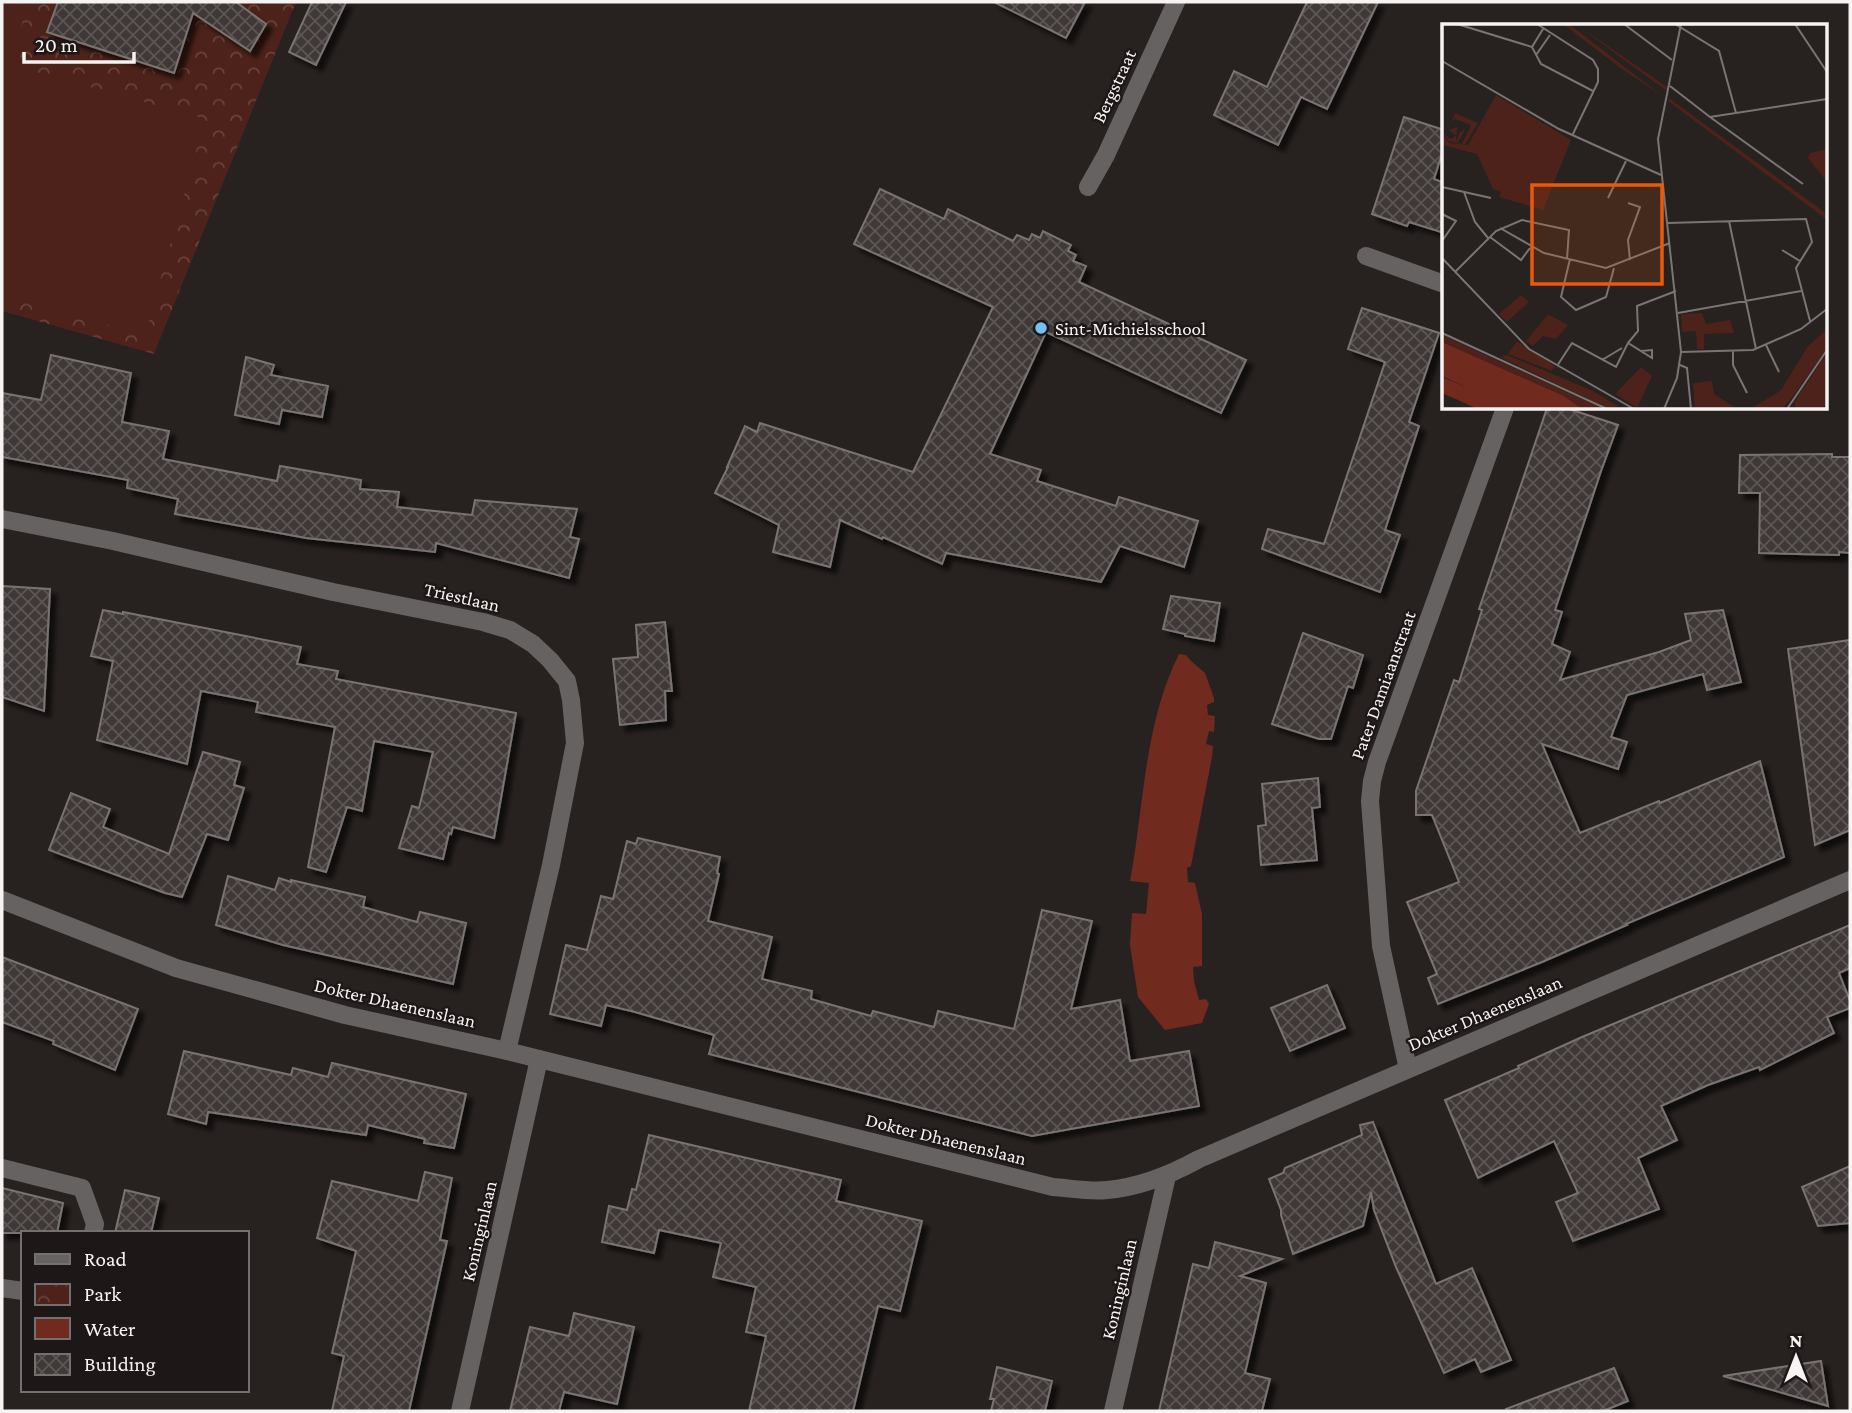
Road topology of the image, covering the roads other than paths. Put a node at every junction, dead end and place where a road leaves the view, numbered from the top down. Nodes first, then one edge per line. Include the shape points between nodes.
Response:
1 (1176, 2) edge
2 (1088, 187) dead end
3 (1366, 256) dead end
4 (1442, 283) edge
5 (1504, 410) edge
6 (2, 519) edge
7 (1850, 880) edge
8 (2, 900) edge
9 (507, 1051) junction
10 (539, 1059) junction
11 (1408, 1069) junction
12 (2, 1168) edge
13 (1167, 1176) junction
14 (93, 1231) edge
15 (2, 1288) edge
16 (21, 1291) edge
17 (460, 1411) edge
18 (1113, 1411) edge

1 - 2 street, Bergstraat
3 - 4 street
5 - 11 street, Pater Damiaanstraat via 1372,781 1381,946
6 - 9 street, Triestlaan via 483,622 510,630 550,660 567,681 575,743
7 - 11 street, Dokter Dhaenenslaan
8 - 9 street, Dokter Dhaenenslaan via 176,968 345,1014
9 - 10 street, Dokter Dhaenenslaan
10 - 13 street, Dokter Dhaenenslaan via 1052,1187 1105,1191
10 - 17 street, Koninginlaan
11 - 13 street, Dokter Dhaenenslaan
12 - 14 street via 82,1188
13 - 18 street, Koninginlaan
15 - 16 street

